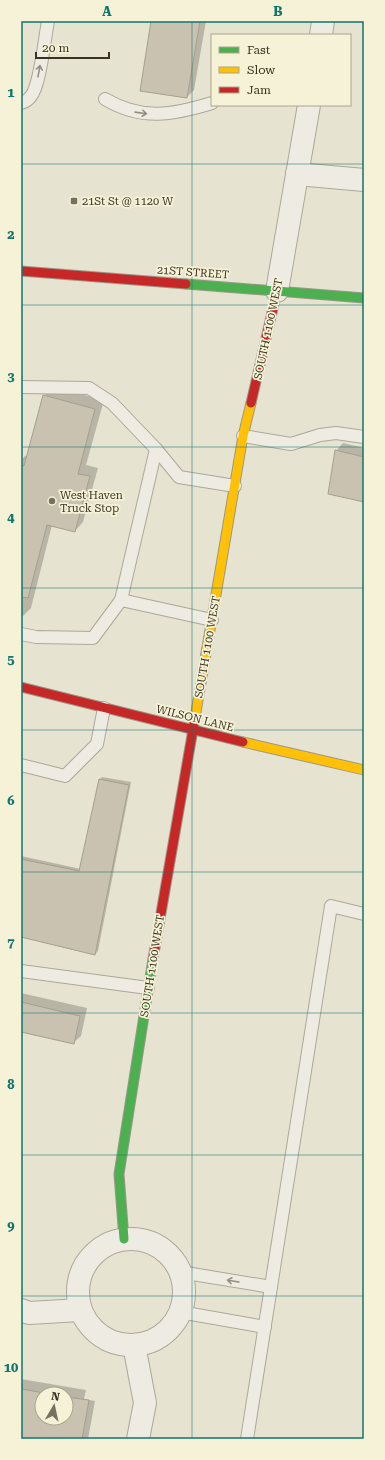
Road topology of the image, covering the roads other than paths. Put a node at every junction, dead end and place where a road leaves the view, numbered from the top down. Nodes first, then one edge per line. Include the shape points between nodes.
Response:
1 (48, 21) edge
2 (323, 21) edge
3 (321, 34) edge
4 (105, 99) dead end
5 (21, 103) edge
6 (211, 103) edge
7 (309, 106) edge
8 (297, 174) junction
9 (364, 180) edge
10 (21, 271) edge
11 (277, 291) junction
12 (364, 298) edge
13 (21, 387) edge
14 (244, 436) junction
15 (364, 438) edge
16 (156, 449) junction
17 (235, 486) junction
18 (121, 600) junction
19 (212, 620) junction
20 (21, 634) edge
21 (21, 687) edge
22 (104, 708) junction
23 (192, 730) junction
24 (21, 765) edge
25 (364, 770) edge
26 (364, 914) edge
27 (21, 971) edge
28 (148, 988) junction
29 (124, 1239) junction
30 (180, 1272) junction
31 (271, 1287) junction
32 (21, 1310) edge
33 (80, 1310) junction
34 (180, 1312) junction
35 (265, 1327) junction
36 (134, 1345) junction
37 (138, 1439) edge
38 (247, 1439) edge

5 -> 1 lane via 32,95 37,84
2 - 3 street
4 -> 6 lane via 127,110 155,114
7 - 8 street, SOUTH 1100 WEST
8 - 9 street
8 - 11 street, SOUTH 1100 WEST
10 - 11 street, 21ST STREET
11 - 12 street, 21ST STREET
11 - 14 street, SOUTH 1100 WEST
13 - 16 lane via 89,388 112,403
14 - 15 lane via 291,444 336,433
14 - 17 street, SOUTH 1100 WEST
16 - 17 lane via 179,477
16 - 18 lane
17 - 19 street, SOUTH 1100 WEST
18 - 19 lane
18 - 20 lane via 93,638 36,637
19 - 23 street, SOUTH 1100 WEST
21 - 22 street, WILSON LANE
22 - 23 street, WILSON LANE
22 - 24 lane via 97,744 65,776
23 - 25 street, WILSON LANE
23 - 28 street, SOUTH 1100 WEST
26 - 31 lane via 331,906
27 - 28 lane
28 - 29 street, SOUTH 1100 WEST via 119,1174
29 - 30 street via 134,1238 152,1243 168,1253
29 - 33 street via 106,1244 92,1255 82,1270 77,1291
31 -> 30 lane
30 - 34 street via 184,1288 183,1307
31 - 35 lane
32 - 33 street via 29,1313
33 - 36 street via 91,1327 105,1339 123,1345
34 - 35 lane
34 - 36 street via 174,1324 161,1336 153,1341
35 - 38 lane
36 - 37 street via 144,1403

